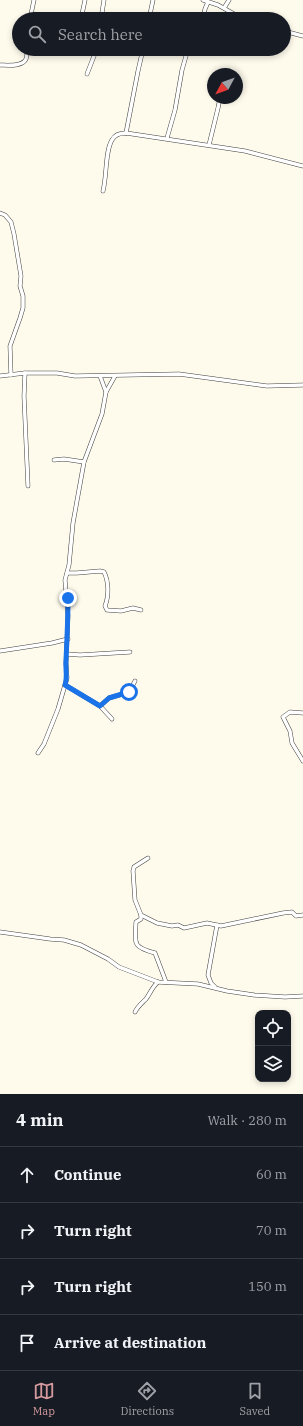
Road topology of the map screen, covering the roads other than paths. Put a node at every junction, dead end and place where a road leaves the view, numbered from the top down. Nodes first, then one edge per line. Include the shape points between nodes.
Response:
1 (34, 0) edge
2 (85, 0) edge
3 (104, 0) edge
4 (153, 0) edge
5 (203, 0) edge
6 (229, 0) edge
7 (208, 2) junction
8 (224, 8) junction
9 (31, 12) edge
10 (82, 12) edge
11 (103, 12) edge
12 (151, 12) edge
13 (204, 12) edge
14 (231, 12) edge
15 (291, 33) edge
16 (303, 36) edge
17 (26, 56) edge
18 (94, 56) edge
19 (141, 56) edge
20 (186, 56) edge
21 (0, 65) edge
22 (87, 74) dead end
23 (219, 104) edge
24 (126, 133) junction
25 (167, 138) junction
26 (209, 145) junction
27 (303, 166) edge
28 (103, 191) dead end
29 (0, 213) edge
30 (25, 374) junction
31 (11, 375) junction
32 (0, 376) edge
33 (100, 376) junction
34 (115, 376) junction
35 (303, 385) edge
36 (106, 392) junction
37 (54, 460) dead end
38 (84, 462) junction
39 (28, 486) dead end
40 (67, 573) junction
41 (141, 610) dead end
42 (68, 639) junction
43 (0, 651) edge
44 (130, 652) dead end
45 (67, 654) junction
46 (135, 681) dead end
47 (65, 685) junction
48 (100, 706) junction
49 (303, 713) edge
50 (112, 719) dead end
51 (38, 753) dead end
52 (303, 761) edge
53 (148, 858) dead end
54 (141, 915) junction
55 (303, 915) edge
56 (217, 925) junction
57 (0, 932) edge
58 (158, 982) junction
59 (166, 982) junction
60 (215, 988) junction
61 (303, 996) edge
62 (135, 1012) dead end

1 - 9 street
2 - 10 street
3 - 11 street
4 - 12 street
5 - 7 street
6 - 8 street
7 - 8 street
7 - 13 street
8 - 14 street
15 - 16 street
17 - 21 street via 23,63
18 - 22 street
19 - 24 street
20 - 25 street
23 - 26 street
24 - 25 street
24 - 28 street via 118,134 112,139
25 - 26 street
26 - 27 street
29 - 31 street via 11,222 23,296 23,308 10,346
30 - 31 street
30 - 33 street
30 - 39 street
31 - 32 street
33 - 34 street
33 - 36 street
34 - 35 street via 179,374 267,386
34 - 36 street
36 - 38 street via 102,414
37 - 38 street
38 - 40 street
40 - 41 street via 104,572 108,594 107,610
40 - 42 street via 65,580 68,598
42 - 43 street
42 - 45 street
44 - 45 street
45 - 47 street
46 - 48 street via 129,692 109,698
47 - 48 street
47 - 51 street via 58,709
48 - 50 street
49 - 52 street via 290,712 283,717 290,731 292,743
53 - 54 street via 133,870 134,900
54 - 56 street via 157,923 184,928 207,923
54 - 59 street via 141,919 136,922 136,945 155,954
55 - 56 street via 283,913
56 - 60 street via 208,976
57 - 58 street via 81,944 119,967
58 - 59 street
58 - 62 street
59 - 60 street
60 - 61 street via 254,995

